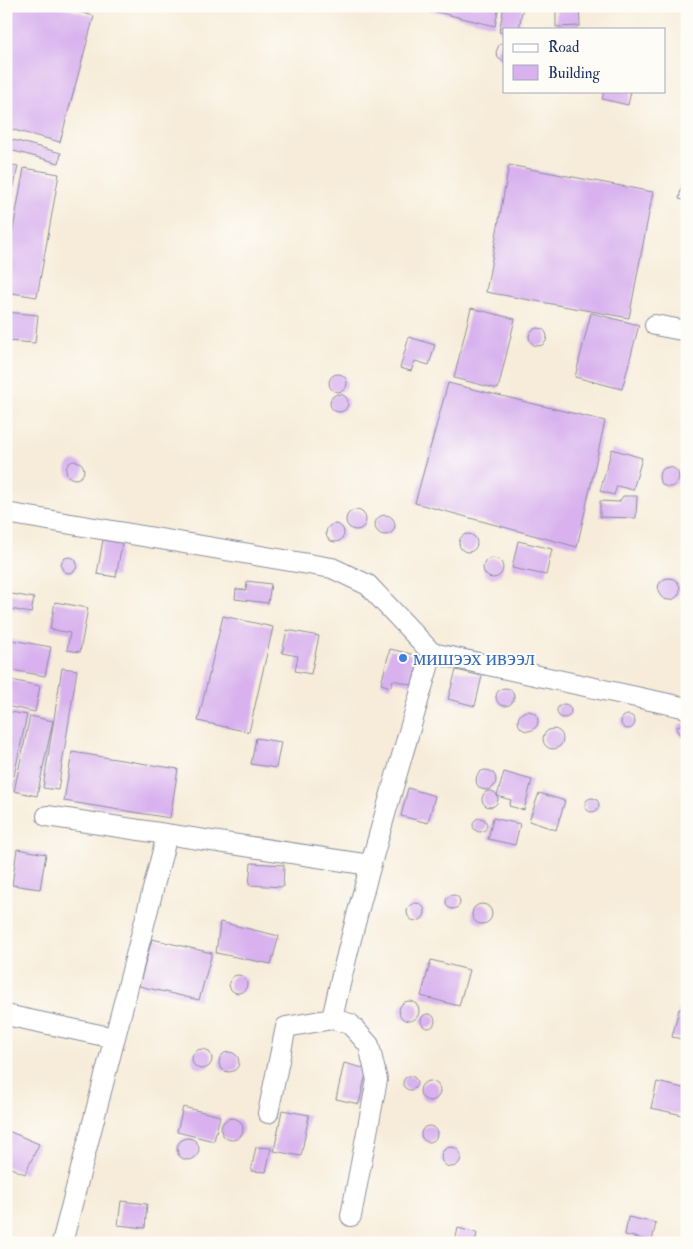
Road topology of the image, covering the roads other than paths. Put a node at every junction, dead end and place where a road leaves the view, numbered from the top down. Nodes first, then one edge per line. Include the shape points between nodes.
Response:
1 (656, 325) dead end
2 (687, 331) edge
3 (6, 513) edge
4 (432, 653) junction
5 (687, 708) edge
6 (47, 816) dead end
7 (167, 834) junction
8 (370, 865) junction
9 (6, 1015) edge
10 (332, 1019) junction
11 (114, 1038) junction
12 (268, 1113) dead end
13 (351, 1216) dead end
14 (62, 1243) edge

1 - 2 street
3 - 4 street via 332,568 368,585
4 - 5 street
4 - 8 street
6 - 7 street
7 - 8 street
7 - 11 street
8 - 10 street
9 - 11 street
10 - 12 street via 286,1027
10 - 13 street via 350,1024 369,1045 377,1080
11 - 14 street

